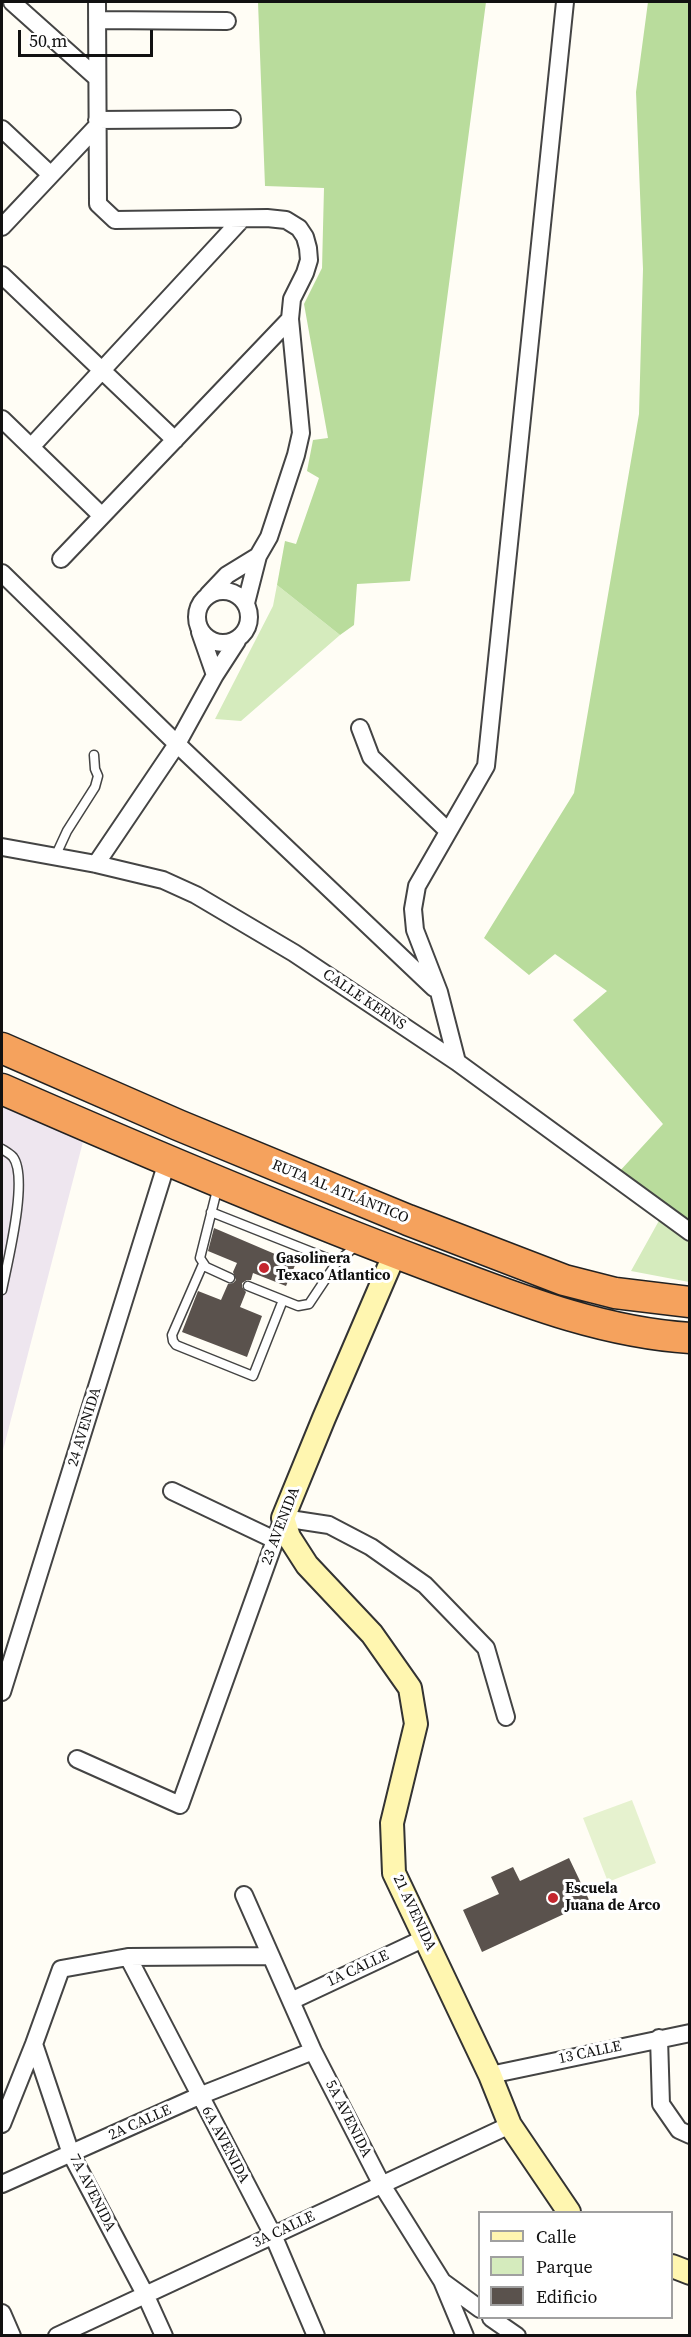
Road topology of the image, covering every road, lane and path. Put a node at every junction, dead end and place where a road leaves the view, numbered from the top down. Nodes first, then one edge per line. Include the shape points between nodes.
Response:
1 (12, 2) edge
2 (97, 2) edge
3 (565, 2) edge
4 (97, 20) junction
5 (227, 21) dead end
6 (98, 78) junction
7 (232, 120) dead end
8 (98, 122) junction
9 (2, 129) edge
10 (51, 175) junction
11 (242, 219) junction
12 (2, 227) edge
13 (2, 275) edge
14 (290, 319) junction
15 (102, 370) junction
16 (2, 418) edge
17 (175, 440) junction
18 (31, 447) junction
19 (102, 516) junction
20 (258, 556) junction
21 (61, 559) dead end
22 (2, 573) edge
23 (208, 595) junction
24 (246, 603) junction
25 (200, 632) junction
26 (237, 641) junction
27 (215, 675) junction
28 (360, 728) dead end
29 (177, 744) junction
30 (94, 755) dead end
31 (448, 831) junction
32 (2, 847) edge
33 (55, 857) junction
34 (96, 864) junction
35 (439, 992) junction
36 (2, 1048) edge
37 (457, 1062) junction
38 (2, 1089) edge
39 (2, 1149) edge
40 (167, 1162) junction
41 (219, 1182) junction
42 (211, 1212) junction
43 (690, 1232) edge
44 (364, 1241) junction
45 (396, 1253) junction
46 (337, 1262) junction
47 (203, 1264) junction
48 (230, 1278) dead end
49 (248, 1286) dead end
50 (2, 1290) edge
51 (284, 1300) junction
52 (690, 1302) edge
53 (690, 1338) edge
54 (172, 1491) dead end
55 (283, 1518) junction
56 (275, 1540) junction
57 (2, 1692) edge
58 (506, 1717) dead end
59 (77, 1759) dead end
60 (244, 1895) dead end
61 (425, 1938) junction
62 (271, 1956) junction
63 (128, 1957) junction
64 (291, 2001) junction
65 (690, 2033) edge
66 (659, 2038) junction
67 (34, 2044) junction
68 (313, 2052) junction
69 (490, 2075) junction
70 (199, 2096) junction
71 (2, 2124) edge
72 (510, 2125) junction
73 (690, 2135) edge
74 (71, 2154) junction
75 (2, 2184) edge
76 (382, 2185) junction
77 (568, 2211) edge
78 (273, 2235) junction
79 (673, 2266) edge
80 (690, 2273) edge
81 (442, 2282) junction
82 (145, 2294) junction
83 (478, 2308) edge
84 (2, 2313) edge
85 (492, 2319) edge
86 (12, 2336) edge
87 (57, 2336) edge
88 (164, 2336) edge
89 (315, 2336) edge
90 (465, 2336) edge
91 (517, 2336) edge

1 - 6 street
2 - 4 street
3 - 31 street via 486,766
4 - 5 street
4 - 6 street
6 - 8 street
7 - 8 street
8 - 10 street
8 - 11 street via 98,204 115,220
9 - 10 street
10 - 12 street
11 - 14 street via 286,220 305,237 309,260 292,299
11 - 15 street
13 - 15 street
14 - 17 street
14 - 20 street via 301,433 269,537
15 - 17 street
15 - 18 street
16 - 18 street
17 - 19 street
18 - 19 street
19 - 21 street
20 - 23 street via 227,575
20 - 24 street
22 - 29 street
23 - 24 street via 229,591
23 - 25 street via 197,612
24 - 26 street via 249,624
25 - 26 street via 217,643
25 - 27 street
26 - 27 street
27 - 29 street
28 - 31 street via 371,757
29 - 34 street
29 - 35 street
30 - 33 lane via 98,776 95,787
31 - 35 street via 417,886 412,909 415,930
32 - 33 street, CALLE KERNS
33 - 34 street, CALLE KERNS
34 - 37 street, CALLE KERNS via 163,880 196,895 294,953
35 - 37 street
36 - 52 highway, RUTA AL ATLÁNTICO via 397,1216 564,1280 615,1293
37 - 43 street, CALLE KERNS
38 - 40 highway
39 - 50 lane via 13,1156 17,1167 18,1214
40 - 41 highway
40 - 57 street, 24 AVENIDA
41 - 42 lane
41 - 44 highway
42 - 46 lane
42 - 47 lane via 200,1258
44 - 45 highway
44 - 46 lane
45 - 53 highway via 560,1314 613,1327
45 - 55 street, 23 AVENIDA
46 - 51 lane via 309,1304 298,1306
47 - 48 lane
47 - 51 lane via 172,1335 176,1345 253,1376
49 - 51 lane
54 - 56 street
55 - 56 street, 23 AVENIDA
55 - 58 street via 329,1525 371,1547 425,1585 486,1648
55 - 61 street, 21 AVENIDA via 289,1537 307,1565 372,1634 410,1688 416,1724 392,1823 394,1873
56 - 59 street, 23 AVENIDA via 180,1805
60 - 62 street, 5A AVENIDA
61 - 64 street, 1A CALLE
61 - 69 street, 21 AVENIDA
62 - 63 street
62 - 64 street, 5A AVENIDA
63 - 67 street via 60,1969
63 - 70 street, 6A AVENIDA
64 - 68 street, 5A AVENIDA
65 - 66 street, 13 CALLE
66 - 69 street, 13 CALLE
66 - 73 street via 661,2104 679,2130
67 - 71 street
67 - 74 street, 7A AVENIDA
68 - 70 street, 2A CALLE
68 - 76 street, 5A AVENIDA
69 - 72 street, 21 AVENIDA
70 - 74 street, 2A CALLE
70 - 78 street, 6A AVENIDA
72 - 76 street, 3A CALLE
72 - 77 street, 21 AVENIDA
74 - 75 street, 2A CALLE
74 - 82 street, 7A AVENIDA
76 - 78 street, 3A CALLE
76 - 81 street, 5A AVENIDA
78 - 82 street, 3A CALLE
78 - 89 street, 6A AVENIDA
79 - 80 street
81 - 83 street
81 - 90 street, 5A AVENIDA
82 - 87 street, 3A CALLE
82 - 88 street, 7A AVENIDA
84 - 86 street
85 - 91 street

